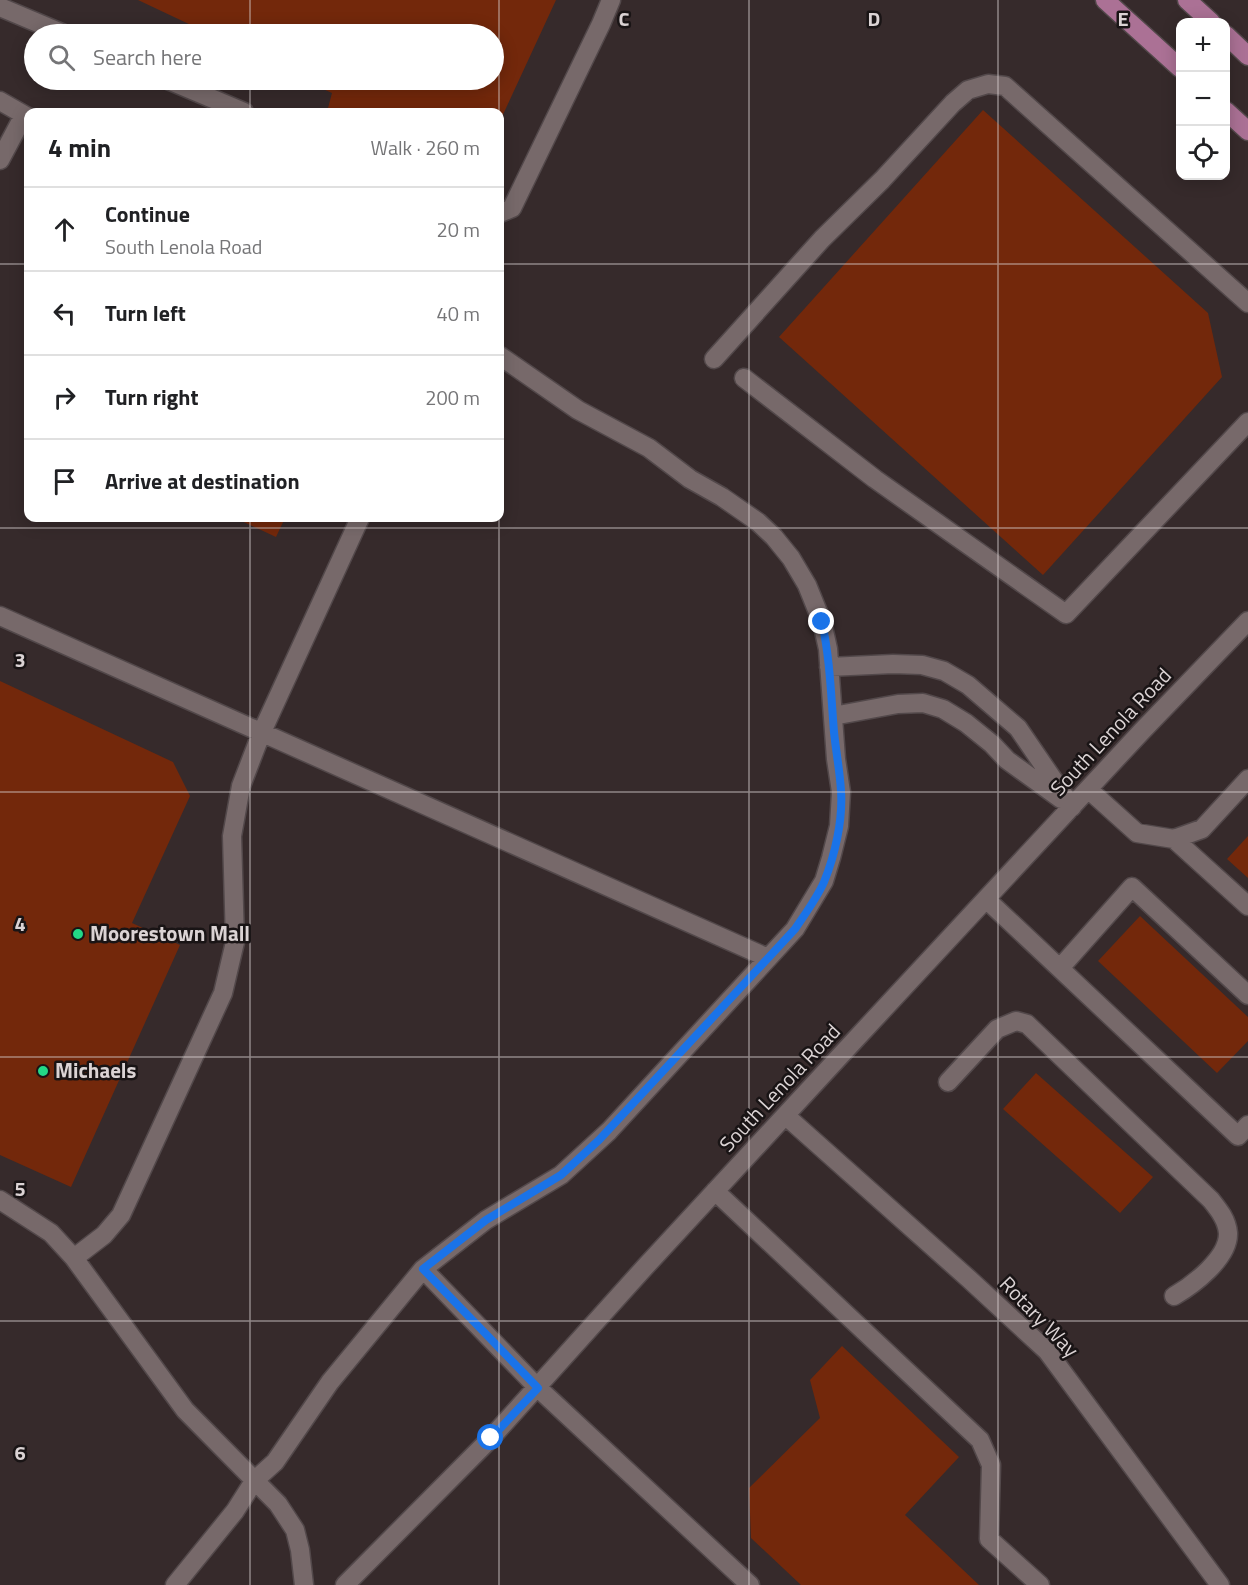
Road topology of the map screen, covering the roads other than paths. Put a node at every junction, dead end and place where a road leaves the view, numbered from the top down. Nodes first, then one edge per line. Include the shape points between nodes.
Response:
1 (611, 0) edge
2 (1105, 0) edge
3 (1187, 0) edge
4 (0, 7) edge
5 (1207, 18) edge
6 (40, 24) edge
7 (1230, 39) edge
8 (1248, 56) edge
9 (1176, 65) edge
10 (192, 90) edge
11 (0, 101) edge
12 (234, 108) edge
13 (24, 115) edge
14 (1230, 115) edge
15 (24, 119) edge
16 (1248, 131) edge
17 (0, 160) edge
18 (504, 211) edge
19 (1248, 303) edge
20 (504, 359) edge
21 (714, 359) dead end
22 (744, 378) dead end
23 (1248, 422) edge
24 (358, 522) edge
25 (0, 616) edge
26 (1248, 621) edge
27 (830, 667) junction
28 (833, 716) junction
29 (261, 734) junction
30 (1248, 779) edge
31 (1088, 789) junction
32 (1072, 807) junction
33 (1174, 839) junction
34 (986, 899) junction
35 (1248, 906) edge
36 (768, 958) junction
37 (1060, 968) junction
38 (1248, 995) edge
39 (948, 1082) dead end
40 (786, 1116) junction
41 (1248, 1125) edge
42 (715, 1191) junction
43 (0, 1200) edge
44 (74, 1258) junction
45 (423, 1269) junction
46 (1174, 1296) dead end
47 (538, 1388) junction
48 (254, 1480) junction
49 (175, 1585) edge
50 (304, 1585) edge
51 (345, 1585) edge
52 (750, 1585) edge
53 (1040, 1585) edge
54 (1221, 1585) edge

1 - 18 street via 512,208
2 - 9 main road
3 - 5 main road
4 - 6 street
7 - 8 main road
10 - 12 street
11 - 13 street
14 - 16 main road
15 - 17 street
19 - 21 street via 1005,86 988,84 968,90 952,103
20 - 27 street via 578,410 649,448 774,537 807,585 822,622
22 - 23 street via 875,479 1066,614
24 - 29 street
25 - 29 street
26 - 31 street, South Lenola Road
27 - 28 street
27 - 32 street via 893,663 944,671 968,685 1018,728
28 - 32 street via 879,706 923,703 943,709
28 - 36 street via 841,792 839,826 831,858 813,902
29 - 36 street
29 - 44 street via 241,786 232,836 235,942 223,993 121,1215 104,1235
30 - 33 street via 1202,829
31 - 32 street, South Lenola Road
31 - 33 street via 1137,833
32 - 34 street, South Lenola Road
33 - 35 street
34 - 37 street
34 - 40 street, South Lenola Road
36 - 45 street via 609,1131 561,1175 486,1220
37 - 38 street via 1132,886
37 - 41 street via 1239,1136
39 - 46 street via 997,1029 1016,1021 1027,1024 1211,1200 1223,1216 1228,1234 1224,1251 1192,1285
40 - 42 street, South Lenola Road
40 - 54 street, Rotary Way via 1047,1352
42 - 47 street, South Lenola Road
42 - 53 street via 980,1440 991,1465 989,1539
43 - 44 street via 51,1233
44 - 48 street via 185,1410
45 - 47 street
45 - 48 street via 330,1382 275,1462
47 - 51 street, South Lenola Road
47 - 52 street
48 - 49 street via 235,1512
48 - 50 street via 296,1530

